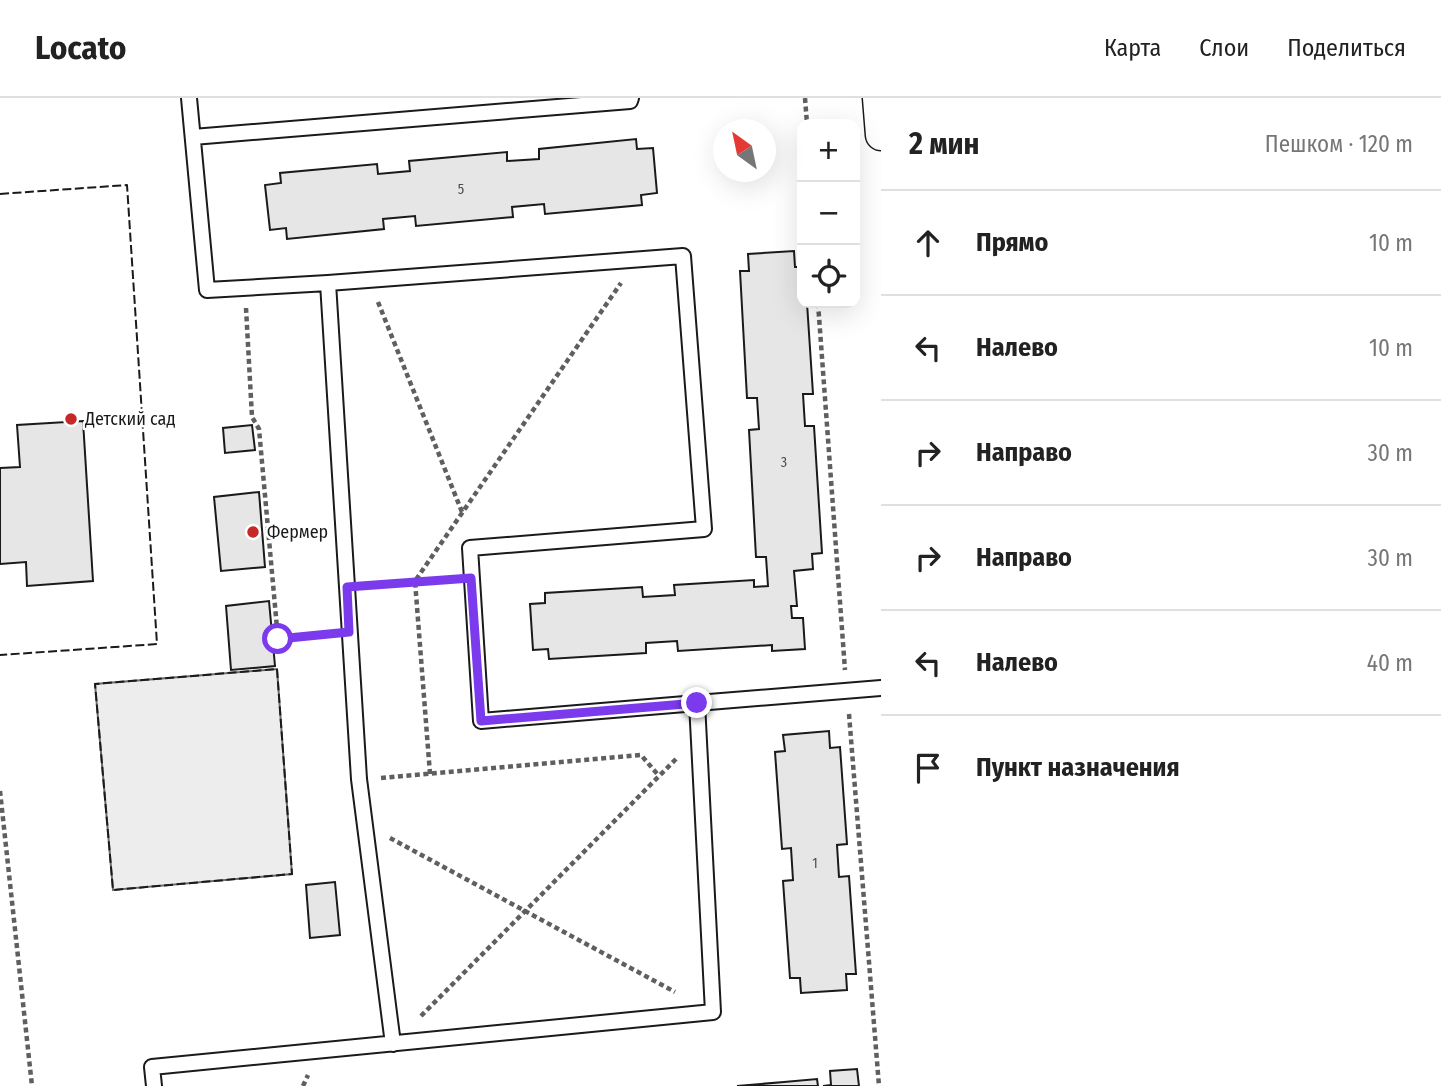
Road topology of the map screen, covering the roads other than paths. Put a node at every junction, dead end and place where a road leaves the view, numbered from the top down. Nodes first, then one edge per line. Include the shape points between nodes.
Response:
1 (189, 98) edge
2 (631, 98) edge
3 (878, 98) edge
4 (881, 135) edge
5 (193, 137) junction
6 (328, 283) junction
7 (881, 688) edge
8 (697, 703) junction
9 (393, 1044) junction
10 (154, 1086) edge

1 - 5 lane
2 - 5 lane
3 - 4 street
5 - 6 lane via 207,290
6 - 8 lane via 683,256 704,529 470,548 481,721
6 - 9 lane via 359,779
7 - 8 lane
8 - 9 lane via 713,1012
9 - 10 lane via 152,1067

